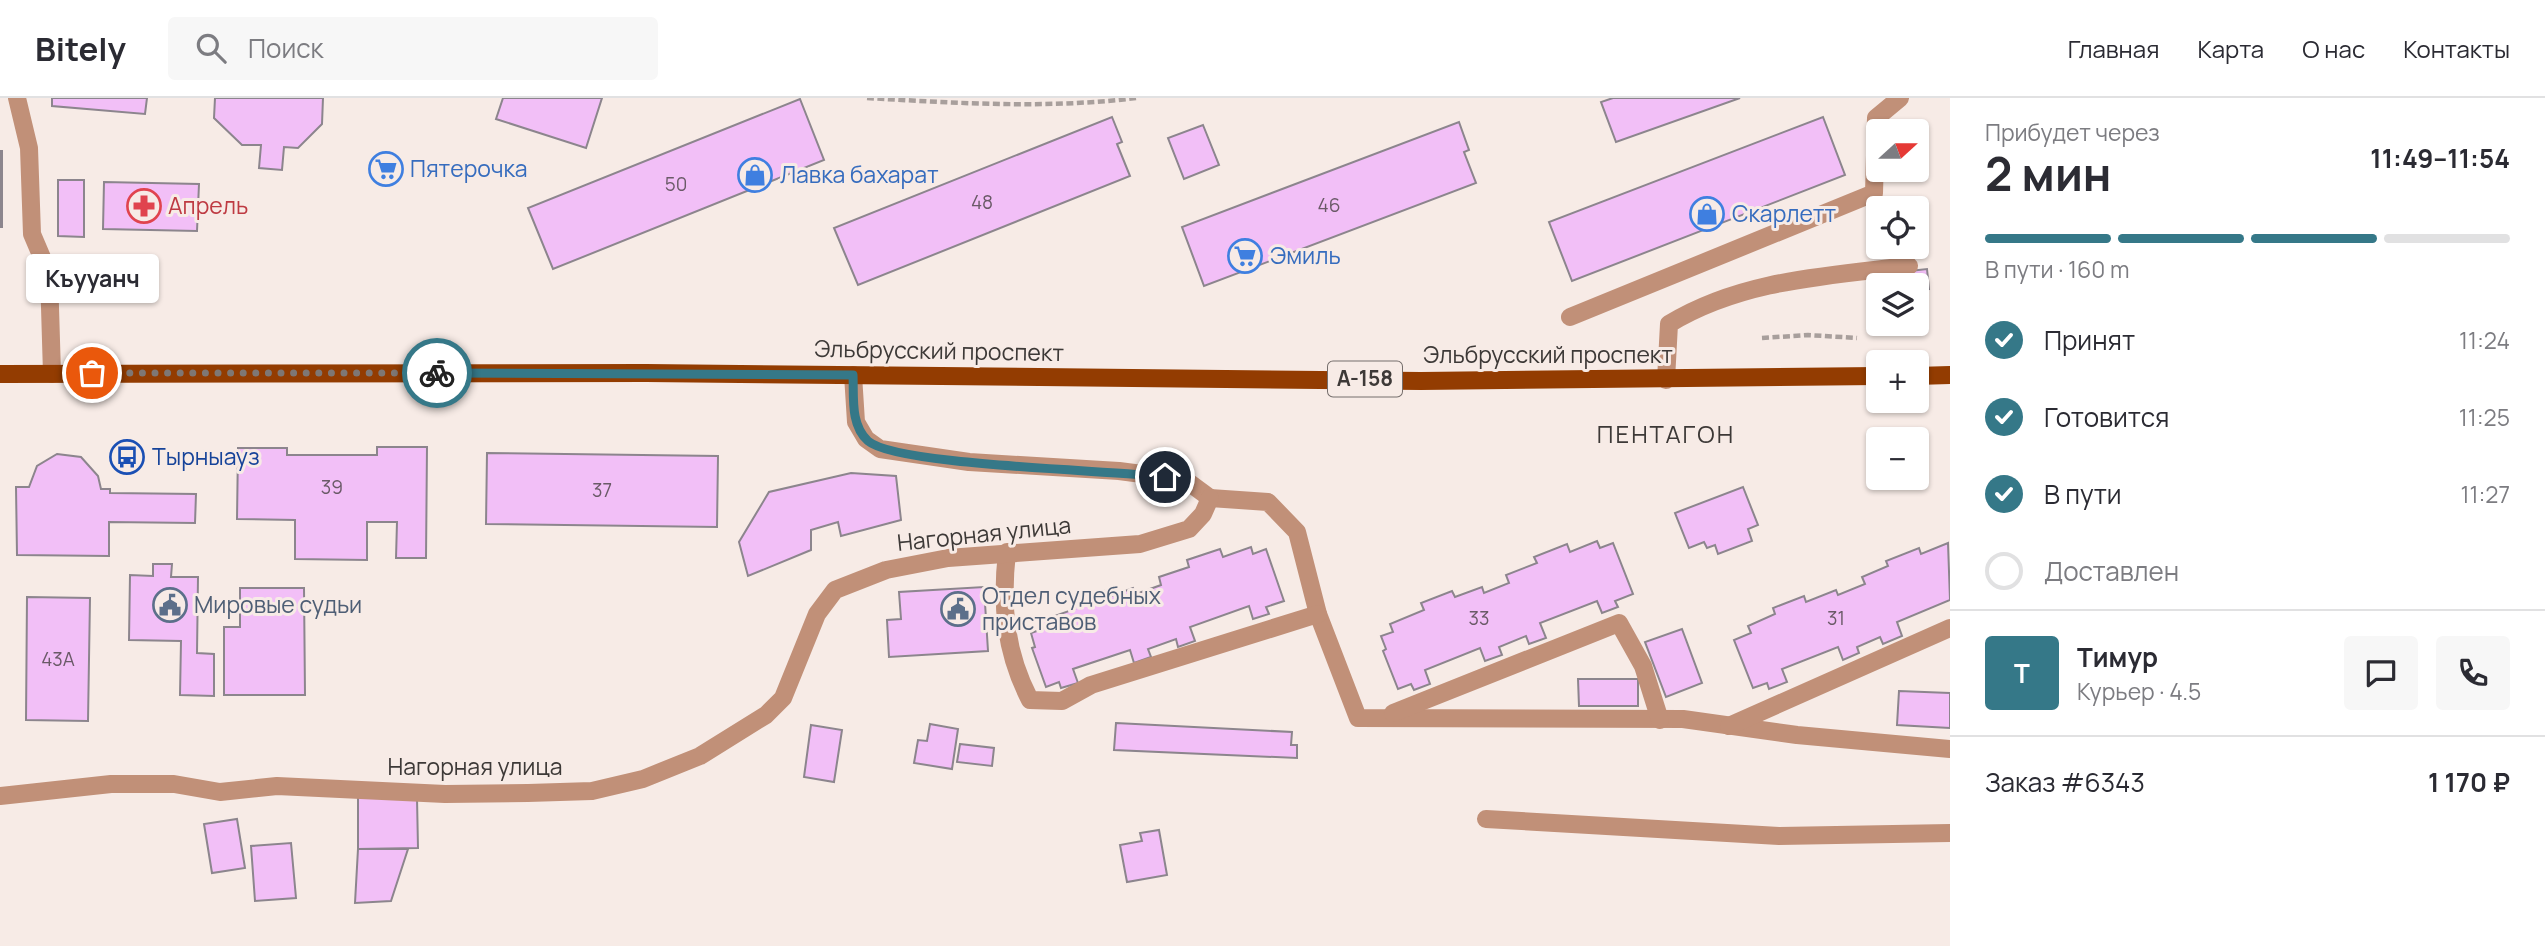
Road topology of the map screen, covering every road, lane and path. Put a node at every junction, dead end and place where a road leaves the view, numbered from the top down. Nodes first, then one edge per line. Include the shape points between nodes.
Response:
1 (17, 98) edge
2 (867, 98) edge
3 (1136, 98) edge
4 (1900, 98) edge
5 (1909, 266) dead end
6 (1570, 317) dead end
7 (1762, 338) dead end
8 (1857, 338) dead end
9 (0, 374) edge
10 (52, 374) junction
11 (853, 375) junction
12 (1950, 375) edge
13 (1866, 376) edge
14 (1929, 376) edge
15 (1666, 380) junction
16 (1210, 498) junction
17 (1007, 552) junction
18 (1318, 614) junction
19 (1950, 628) edge
20 (1381, 718) junction
21 (1660, 720) junction
22 (1729, 726) junction
23 (1950, 749) edge
24 (0, 796) edge
25 (1486, 819) dead end
26 (1950, 832) edge

1 - 10 street via 29,148 32,234 49,274
2 - 3 path via 1038,103
4 - 6 street via 1876,118 1874,193
5 - 15 street via 1788,280 1698,306 1669,324
7 - 8 path
9 - 10 main road, Эльбрусский проспект / А-158
10 - 11 main road, Эльбрусский проспект / А-158
11 - 15 main road, Эльбрусский проспект / А-158
11 - 16 street via 856,422 866,439 880,449 969,462 1165,477 1191,484
12 - 14 main road
13 - 15 main road, Эльбрусский проспект / А-158
16 - 17 street, Нагорная улица via 1189,529 1140,544
16 - 18 street via 1268,502 1297,532
17 - 18 street via 1003,587 1007,627 1014,670 1030,700 1062,701 1091,685
17 - 24 street, Нагорная улица via 886,570 835,590 817,614 783,698 766,715 700,756 643,779 592,791 528,793 277,786 220,792 174,784 111,784
18 - 20 street via 1359,718
19 - 22 street
20 - 21 street
20 - 21 street via 1619,623 1643,666
21 - 22 street
22 - 23 street
25 - 26 street via 1779,836

